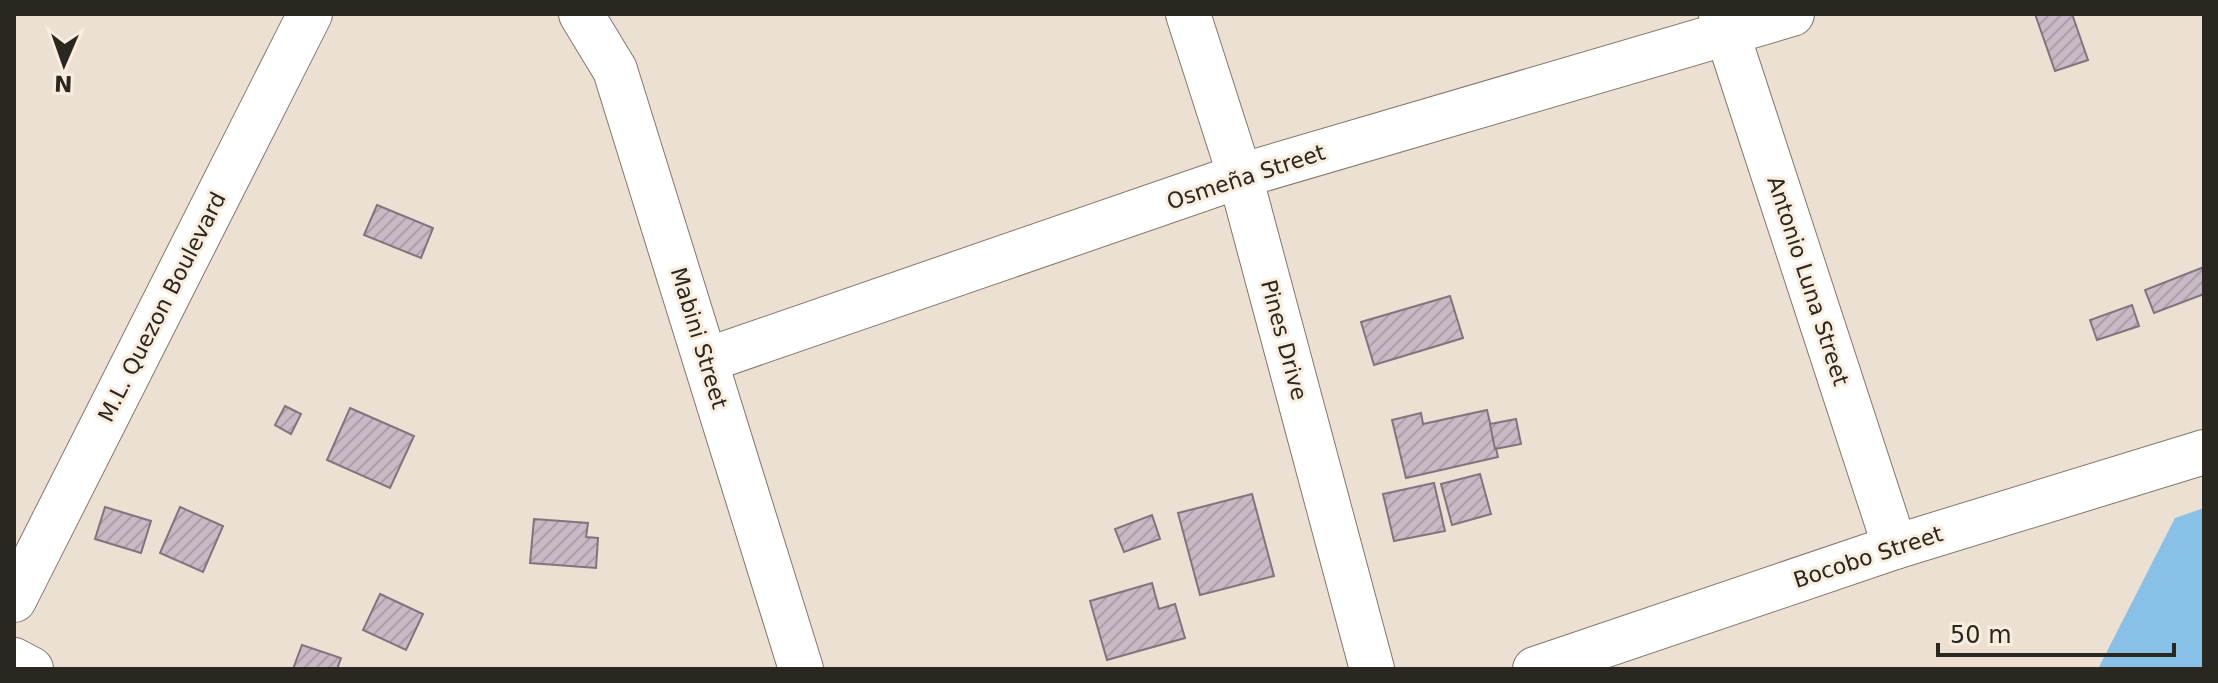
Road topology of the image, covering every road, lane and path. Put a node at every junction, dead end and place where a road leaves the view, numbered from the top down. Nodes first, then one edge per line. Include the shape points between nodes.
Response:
1 (310, 14) edge
2 (581, 14) edge
3 (1188, 14) edge
4 (1792, 14) edge
5 (1724, 24) edge
6 (1240, 176) junction
7 (707, 360) junction
8 (2204, 452) edge
9 (1895, 547) junction
10 (14, 600) edge
11 (14, 660) edge
12 (31, 669) edge
13 (801, 669) edge
14 (1372, 669) edge
15 (1535, 669) edge

1 - 10 street, M.L. Quezon Boulevard
2 - 7 street, Mabini Street via 615,70
3 - 6 street, Pines Drive
4 - 5 street, Osmeña Street
5 - 6 street, Osmeña Street
5 - 9 street, Antonio Luna Street
6 - 7 street, Osmeña Street
6 - 14 street, Pines Drive
7 - 13 street, Mabini Street
8 - 9 street, Bocobo Street
9 - 15 street, Bocobo Street
11 - 12 street

